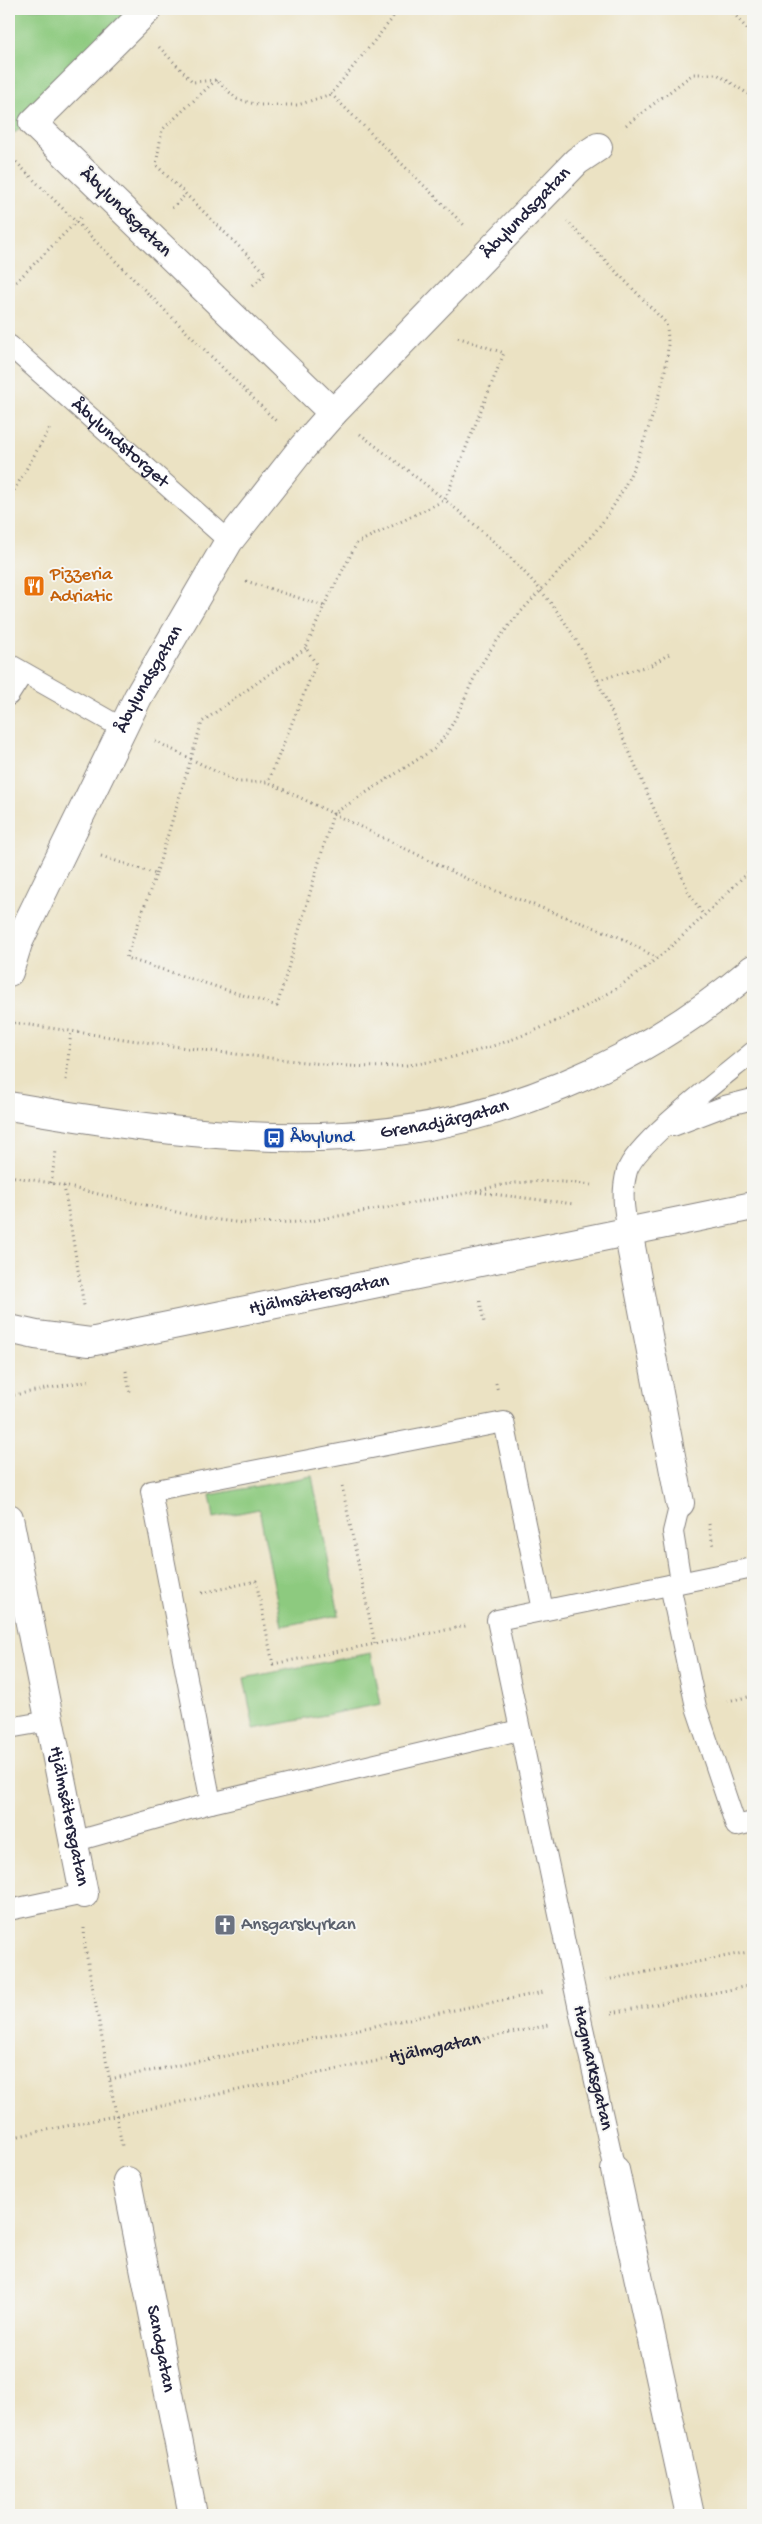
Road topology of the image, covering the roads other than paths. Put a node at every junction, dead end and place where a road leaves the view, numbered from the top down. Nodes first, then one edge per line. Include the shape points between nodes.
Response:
1 (141, 15) edge
2 (598, 148) road end
3 (9, 346) edge
4 (333, 414) junction
5 (229, 541) junction
6 (16, 668) edge
7 (9, 695) edge
8 (122, 728) junction
9 (753, 969) edge
10 (9, 972) edge
11 (753, 1052) edge
12 (753, 1099) edge
13 (9, 1106) edge
14 (658, 1132) junction
15 (753, 1206) edge
16 (628, 1232) junction
17 (9, 1329) edge
18 (680, 1503) joint
19 (9, 1518) edge
20 (753, 1568) edge
21 (676, 1584) junction
22 (543, 1610) junction
23 (49, 1721) junction
24 (9, 1728) edge
25 (519, 1730) junction
26 (211, 1803) junction
27 (753, 1822) edge
28 (73, 1842) junction
29 (84, 1894) joint
30 (9, 1910) edge
31 (615, 2170) joint
32 (127, 2182) dead end
33 (193, 2515) edge
34 (690, 2515) edge

1 - 4 street, Åbylundsgatan via 33,123
2 - 4 street, Åbylundsgatan via 577,161 540,197
3 - 5 lane, Åbylundstorget
4 - 5 street, Åbylundsgatan via 302,447
5 - 8 street, Åbylundsgatan
6 - 7 lane
6 - 8 lane
8 - 10 street, Åbylundsgatan via 18,943
9 - 13 street, Grenadjärgatan via 681,1024 575,1080 523,1100 460,1118 404,1129 344,1136 274,1138 165,1129
11 - 14 lane
12 - 14 lane via 724,1106
14 - 16 lane via 630,1164 622,1201
15 - 16 street, Hjälmsätersgatan
16 - 17 street, Hjälmsätersgatan via 90,1342
16 - 18 street
18 - 21 lane via 673,1532
19 - 23 street, Hjälmsätersgatan
20 - 21 lane
21 - 22 lane
21 - 27 lane via 696,1707 736,1826
22 - 25 lane, Hagmarksgatan via 497,1620
22 - 26 lane via 504,1422 151,1491
23 - 24 lane
23 - 28 street, Hjälmsätersgatan
25 - 26 lane
25 - 31 lane, Hagmarksgatan
26 - 28 lane
28 - 29 street, Hjälmsätersgatan
29 - 30 lane
31 - 34 street, Hagmarksgatan
32 - 33 street, Sandgatan

